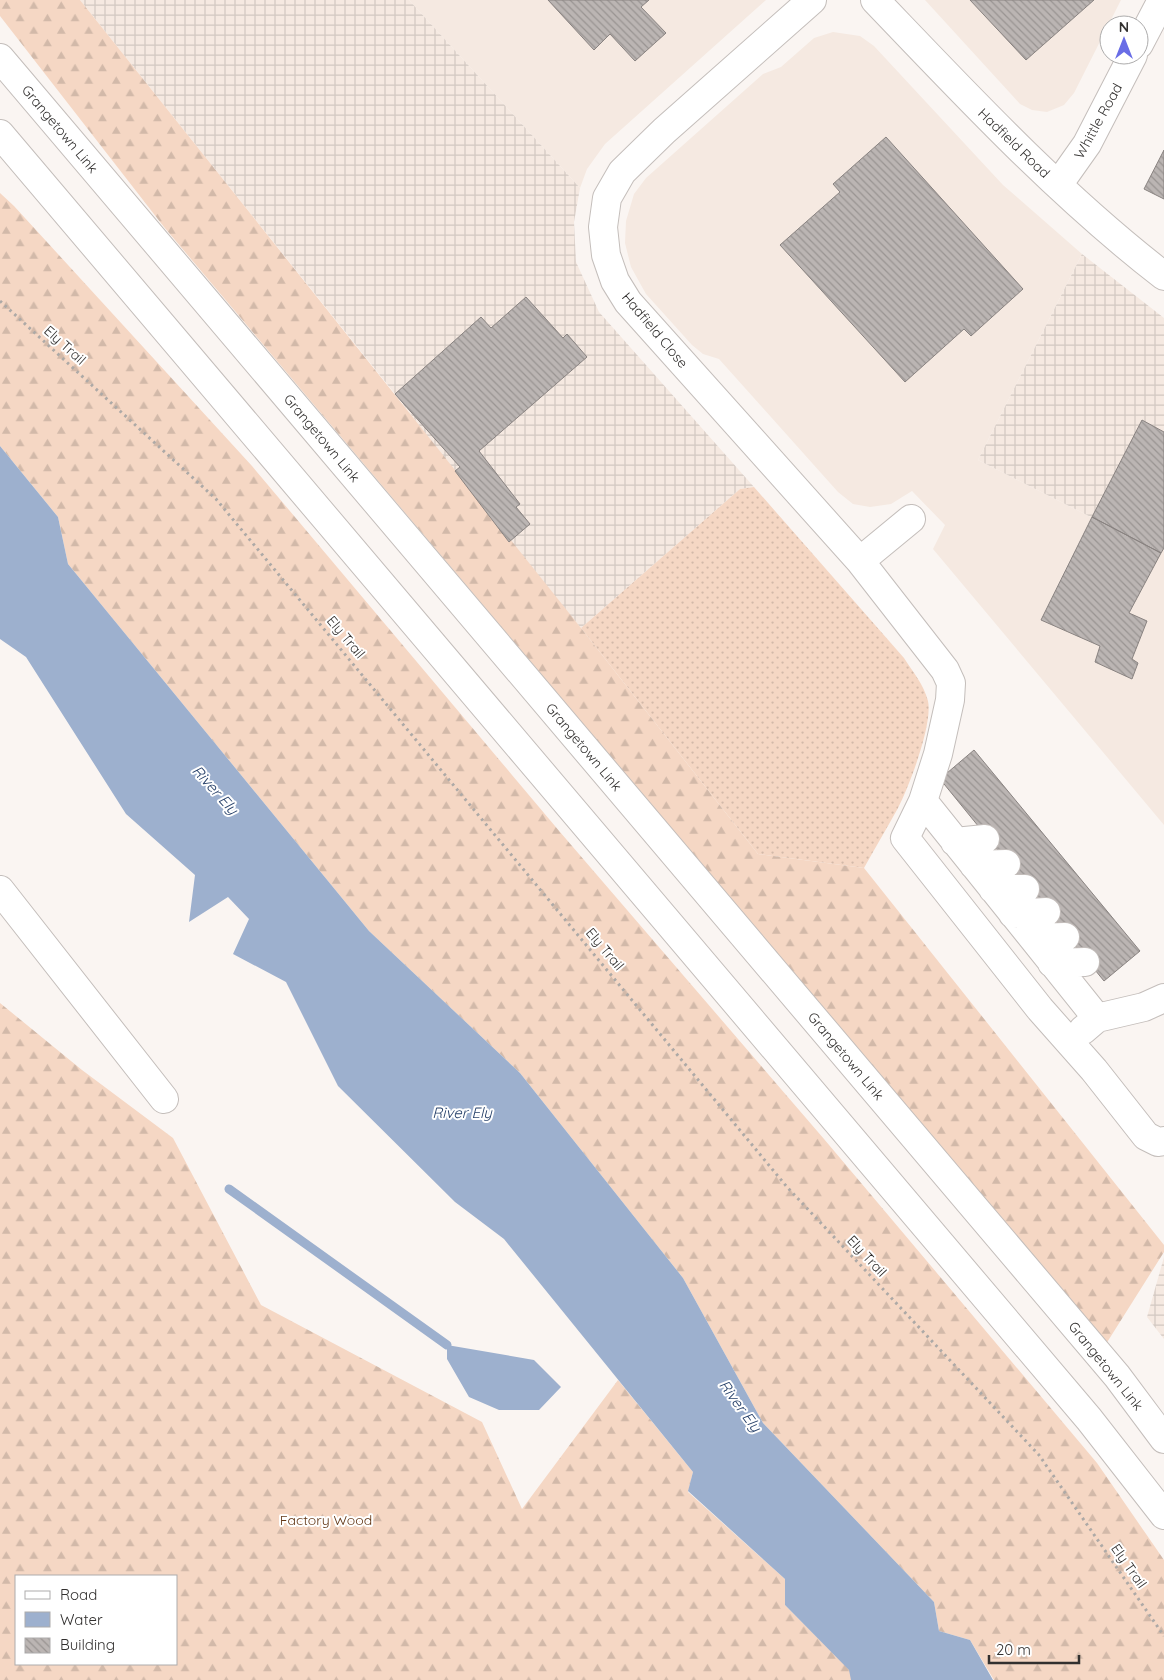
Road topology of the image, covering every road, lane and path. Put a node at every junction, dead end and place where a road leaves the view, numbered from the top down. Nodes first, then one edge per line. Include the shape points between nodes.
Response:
1 (812, 0) edge
2 (874, 0) edge
3 (1162, 0) edge
4 (1149, 25) edge
5 (0, 58) edge
6 (1128, 65) edge
7 (0, 134) edge
8 (0, 150) edge
9 (40, 182) junction
10 (1058, 184) junction
11 (1164, 276) edge
12 (0, 301) edge
13 (911, 519) dead end
14 (860, 561) junction
15 (923, 801) junction
16 (985, 839) dead end
17 (951, 847) junction
18 (1006, 864) dead end
19 (960, 876) junction
20 (1025, 889) dead end
21 (0, 890) edge
22 (980, 900) junction
23 (1046, 912) dead end
24 (1000, 925) junction
25 (1065, 938) dead end
26 (1019, 950) junction
27 (1085, 962) dead end
28 (1039, 974) junction
29 (1164, 998) edge
30 (1097, 1018) junction
31 (1068, 1042) junction
32 (164, 1099) dead end
33 (1164, 1141) edge
34 (1164, 1439) edge
35 (1164, 1515) edge
36 (1164, 1636) edge

1 - 14 main road, Hadfield Close via 622,172 607,198 606,255 615,281 628,302
2 - 10 main road, Hadfield Road via 986,117
3 - 4 main road
5 - 34 main road, Grangetown Link via 1110,1368
6 - 10 main road, Whittle Road via 1087,144
7 - 9 main road
8 - 9 main road
9 - 35 main road via 1089,1419
10 - 11 main road, Hadfield Road
12 - 36 path, Ely Trail via 216,499 787,1187 1039,1455
13 - 14 main road
14 - 15 main road, Hadfield Close via 945,670 951,683 940,745
15 - 17 main road
15 - 19 main road via 905,838
16 - 17 main road
17 - 19 main road
17 - 19 main road
18 - 19 main road
19 - 22 main road
19 - 22 main road
20 - 22 main road
21 - 32 main road
22 - 24 main road
22 - 24 main road
23 - 24 main road
24 - 26 main road
24 - 26 main road
25 - 26 main road
26 - 28 main road
26 - 28 main road
27 - 28 main road
28 - 30 main road
28 - 31 main road via 1040,1009
29 - 30 main road via 1144,1007
30 - 31 main road
31 - 33 main road via 1146,1136 1158,1142

